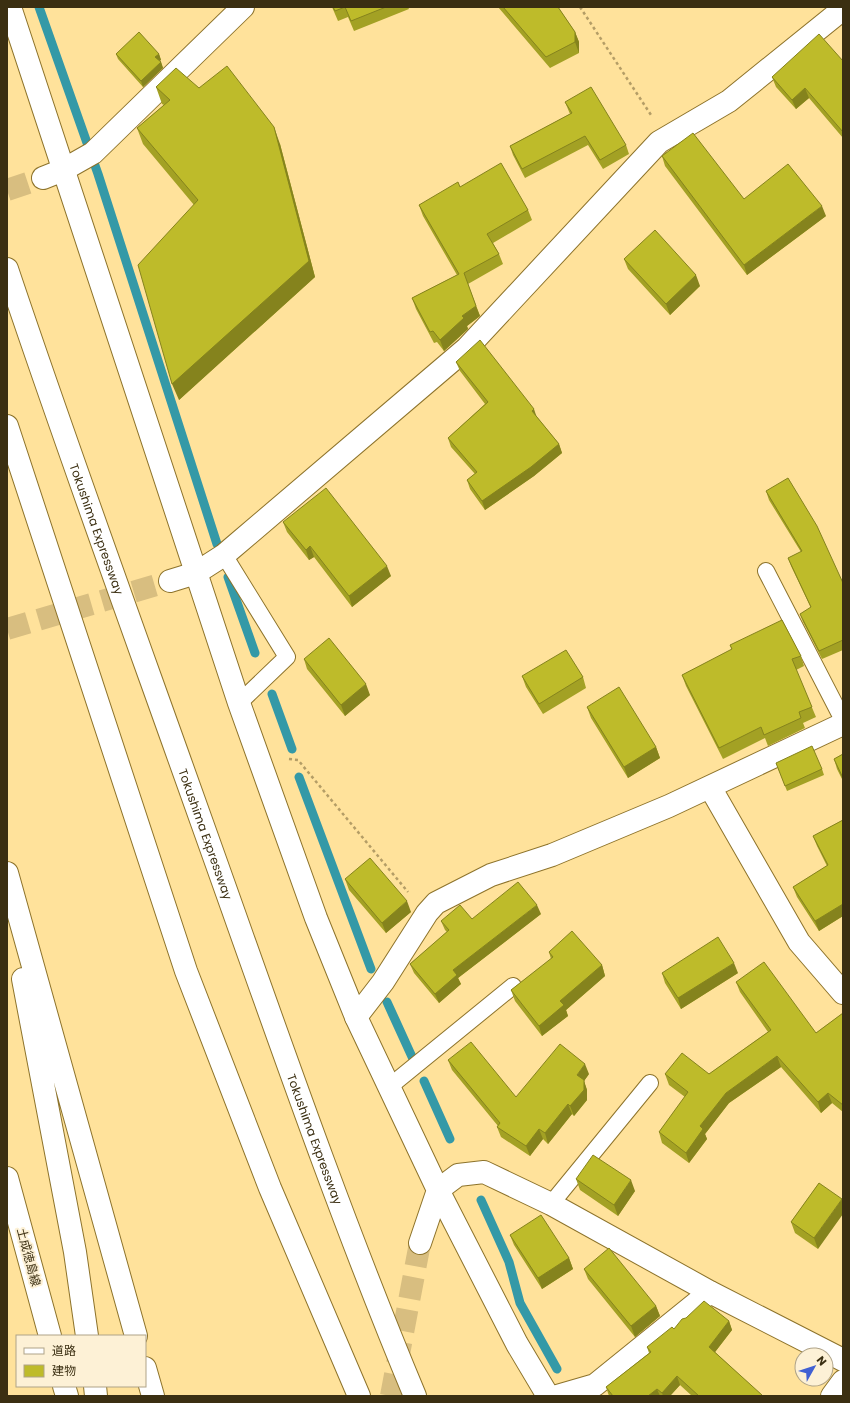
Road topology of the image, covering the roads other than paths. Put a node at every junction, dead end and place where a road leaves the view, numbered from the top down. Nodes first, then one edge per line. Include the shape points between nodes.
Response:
1 (10, 7) edge
2 (243, 7) edge
3 (843, 9) edge
4 (53, 174) junction
5 (7, 269) edge
6 (7, 426) edge
7 (224, 555) junction
8 (766, 571) dead end
9 (196, 573) junction
10 (170, 581) tunnel mouth
11 (239, 703) junction
12 (843, 720) edge
13 (843, 724) edge
14 (710, 787) junction
15 (7, 873) edge
16 (7, 894) edge
17 (513, 986) edge
18 (843, 993) edge
19 (356, 1017) junction
20 (650, 1083) dead end
21 (389, 1087) junction
22 (7, 1178) edge
23 (438, 1190) junction
24 (551, 1204) junction
25 (420, 1243) tunnel mouth
26 (710, 1292) junction
27 (50, 1335) edge
28 (87, 1335) edge
29 (136, 1335) edge
30 (843, 1360) edge
31 (146, 1372) edge
32 (843, 1381) edge
33 (153, 1396) edge
34 (360, 1396) edge
35 (415, 1396) edge
36 (548, 1396) edge
37 (557, 1396) edge
38 (832, 1396) edge

1 - 4 main road
2 - 4 main road via 90,155
3 - 7 main road via 729,101 659,142 467,348
4 - 9 main road
5 - 35 main road, Tokushima Expressway via 296,1085 389,1334
6 - 34 main road via 186,971 270,1188
7 - 9 main road
7 - 11 lane via 287,658
8 - 12 lane
9 - 10 main road
9 - 11 main road
11 - 19 main road via 316,918
13 - 14 main road
14 - 18 main road via 799,942
14 - 19 main road via 552,855 492,875 436,904 427,913 384,982
15 - 29 main road
16 - 28 main road via 75,1252
17 - 21 lane
19 - 21 main road
20 - 24 lane
21 - 23 main road
22 - 27 main road, 土成徳島線
23 - 24 main road via 458,1175 484,1172
23 - 25 main road
23 - 36 main road via 517,1344
24 - 26 main road
26 - 30 main road
26 - 37 main road via 595,1384
31 - 33 main road
32 - 38 main road

